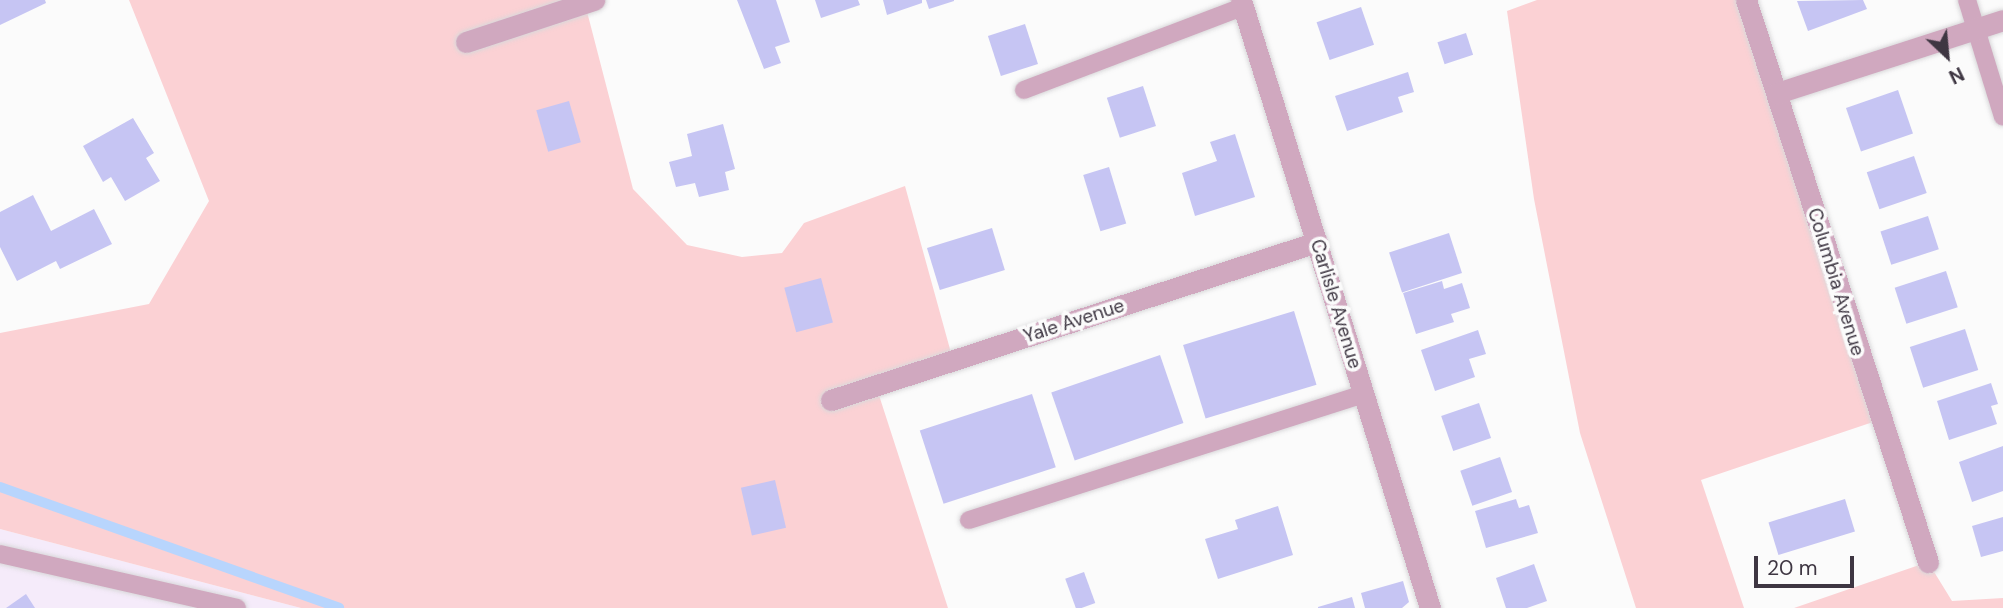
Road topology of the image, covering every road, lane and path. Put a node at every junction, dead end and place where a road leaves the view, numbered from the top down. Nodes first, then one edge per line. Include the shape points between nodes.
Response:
1 (594, 0) edge
2 (1746, 0) edge
3 (1966, 0) edge
4 (1242, 4) edge
5 (2003, 20) edge
6 (1975, 29) junction
7 (466, 42) dead end
8 (1024, 90) dead end
9 (1777, 93) junction
10 (2003, 117) edge
11 (1317, 242) junction
12 (1363, 394) junction
13 (831, 400) dead end
14 (969, 520) dead end
15 (0, 554) edge
16 (1928, 562) dead end
17 (237, 608) edge
18 (1430, 608) edge

1 - 7 street
2 - 9 street, Columbia Avenue
3 - 6 lane
4 - 8 lane
4 - 11 street, Carlisle Avenue
5 - 6 street
6 - 9 street
6 - 10 lane
9 - 16 street, Columbia Avenue
11 - 12 street, Carlisle Avenue
11 - 13 street, Yale Avenue
12 - 14 lane
12 - 18 street, Carlisle Avenue
15 - 17 lane

